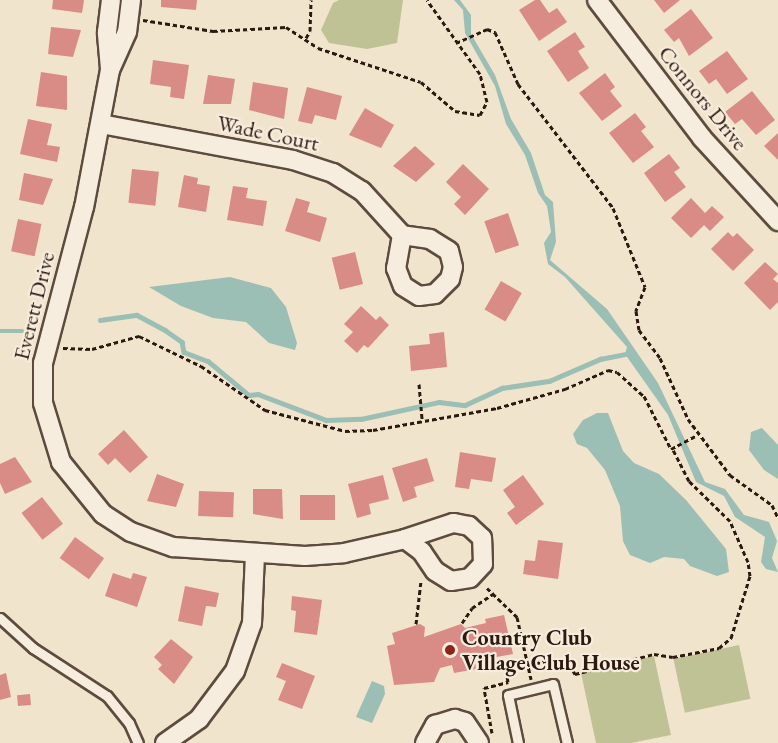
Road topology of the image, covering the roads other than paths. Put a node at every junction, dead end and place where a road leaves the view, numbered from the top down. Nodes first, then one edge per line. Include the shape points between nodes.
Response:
1 (111, 0) edge
2 (597, 0) edge
3 (130, 9) edge
4 (110, 70) junction
5 (101, 124) junction
6 (778, 221) edge
7 (402, 235) dead end
8 (405, 539) dead end
9 (255, 554) junction
10 (0, 618) edge
11 (190, 736) edge
12 (138, 743) edge
13 (165, 743) edge
14 (425, 743) edge
15 (479, 743) edge
16 (518, 743) edge
17 (567, 743) edge

1 - 4 street, Everett Drive via 107,32
2 - 6 street, Connors Drive via 702,138
3 - 4 street, Everett Drive
4 - 5 street, Everett Drive
5 - 7 street, Wade Court via 315,166 362,191
5 - 9 street, Everett Drive via 43,363 43,404 53,446 86,498 131,532 191,551
8 - 9 street, Everett Drive via 325,555
9 - 11 street via 255,607 249,639 225,688
10 - 12 lane via 33,648 107,696 124,715
11 - 13 street
14 - 15 street via 435,725 455,719 465,722
16 - 17 lane via 508,695 553,684

